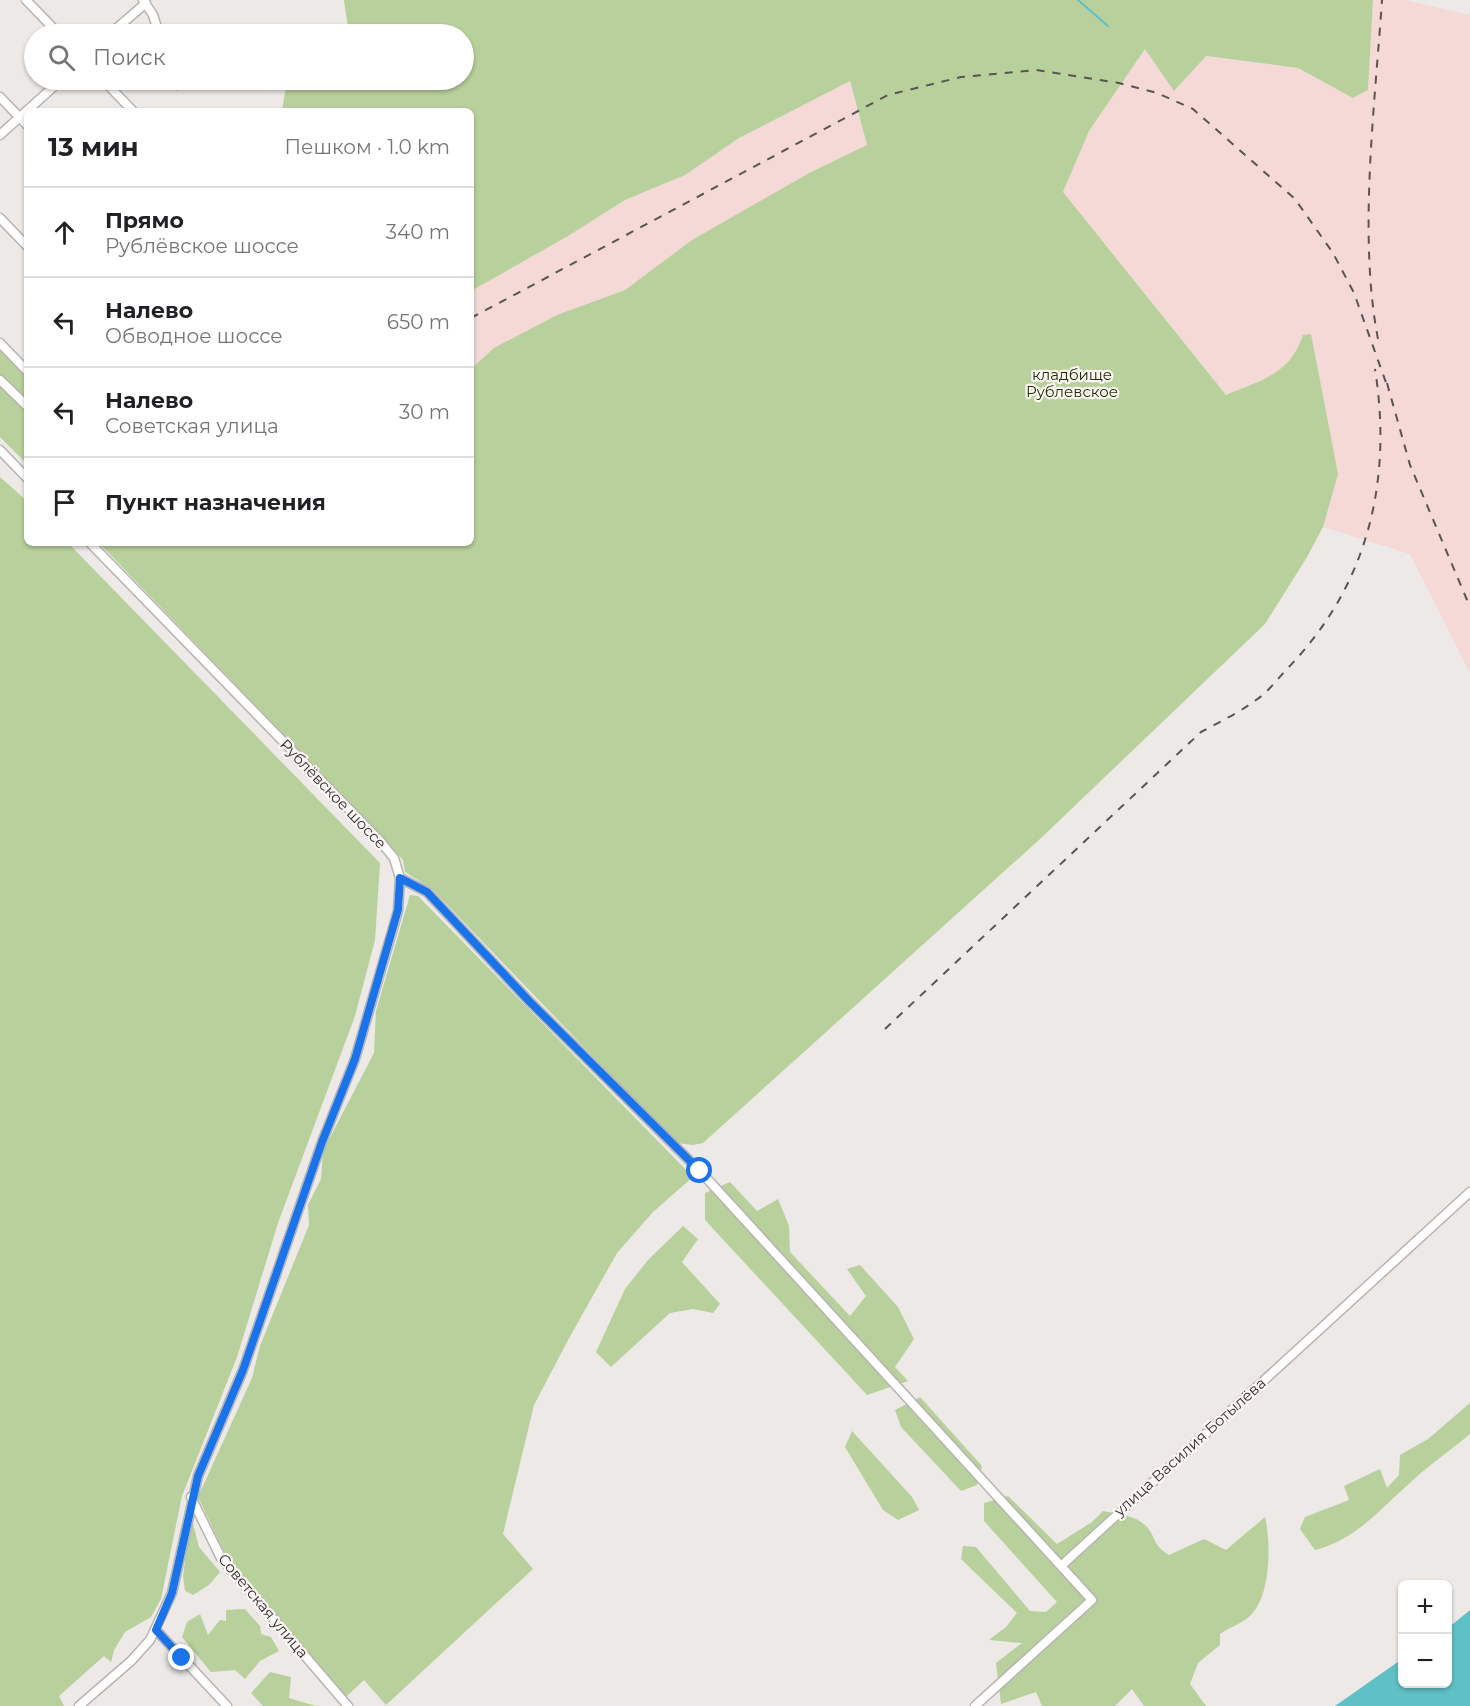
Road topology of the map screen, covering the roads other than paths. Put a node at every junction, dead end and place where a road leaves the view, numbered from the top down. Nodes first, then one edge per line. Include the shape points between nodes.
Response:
1 (26, 0) edge
2 (144, 2) edge
3 (49, 24) edge
4 (121, 24) edge
5 (156, 24) edge
6 (50, 90) edge
7 (113, 90) edge
8 (0, 97) edge
9 (30, 108) edge
10 (130, 108) edge
11 (24, 113) edge
12 (20, 117) junction
13 (24, 122) edge
14 (0, 135) edge
15 (0, 218) edge
16 (24, 243) edge
17 (0, 343) edge
18 (24, 368) edge
19 (0, 380) edge
20 (24, 403) edge
21 (0, 450) edge
22 (24, 475) edge
23 (93, 546) edge
24 (400, 878) junction
25 (1470, 1192) edge
26 (191, 1496) junction
27 (1061, 1566) junction
28 (156, 1630) junction
29 (79, 1706) edge
30 (227, 1706) edge
31 (348, 1706) edge
32 (975, 1706) edge

1 - 3 street
2 - 4 street
2 - 5 street
6 - 9 street
7 - 10 street
8 - 12 street
11 - 12 street
12 - 13 street
12 - 14 street
15 - 16 street
17 - 18 street
19 - 20 street
21 - 22 street
23 - 24 street, Рублёвское шоссе via 380,840 394,858
24 - 26 street via 398,910 355,1059 243,1370
24 - 27 street via 427,892 529,1001 700,1171
25 - 27 street, улица Василия Ботылёва
26 - 28 street via 172,1593
26 - 31 street, Советская улица via 221,1558
27 - 32 street via 1092,1600
28 - 29 street via 131,1661
28 - 30 street

